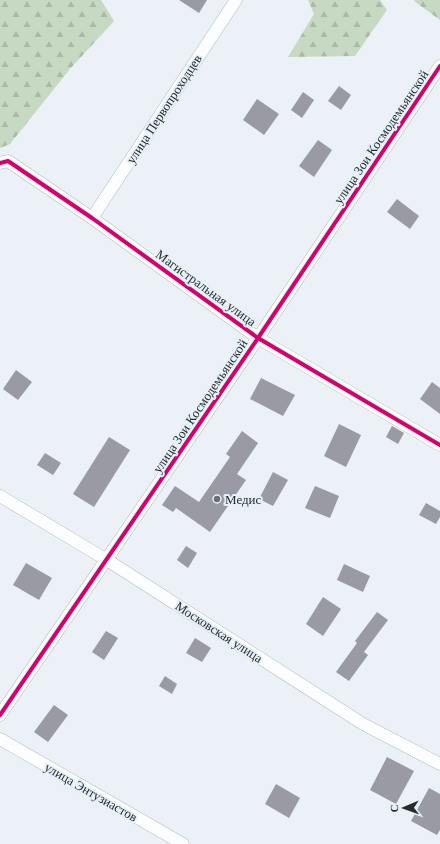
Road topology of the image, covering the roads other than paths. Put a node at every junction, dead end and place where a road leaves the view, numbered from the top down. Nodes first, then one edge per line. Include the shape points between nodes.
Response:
1 (236, 0) edge
2 (440, 66) edge
3 (4, 162) edge
4 (92, 218) junction
5 (258, 338) junction
6 (440, 445) edge
7 (0, 496) edge
8 (107, 560) junction
9 (0, 715) edge
10 (0, 739) edge
11 (440, 764) edge
12 (182, 844) edge

1 - 4 street, улица Первопроходцев
2 - 5 street, улица Зои Космодемьянской
3 - 4 street, Магистральная улица
4 - 5 street, Магистральная улица
5 - 6 street, Магистральная улица
5 - 8 street, улица Зои Космодемьянской
7 - 8 street, Московская улица
8 - 9 street, улица Зои Космодемьянской
8 - 11 street, Московская улица via 363,724
10 - 12 street, улица Энтузиастов

